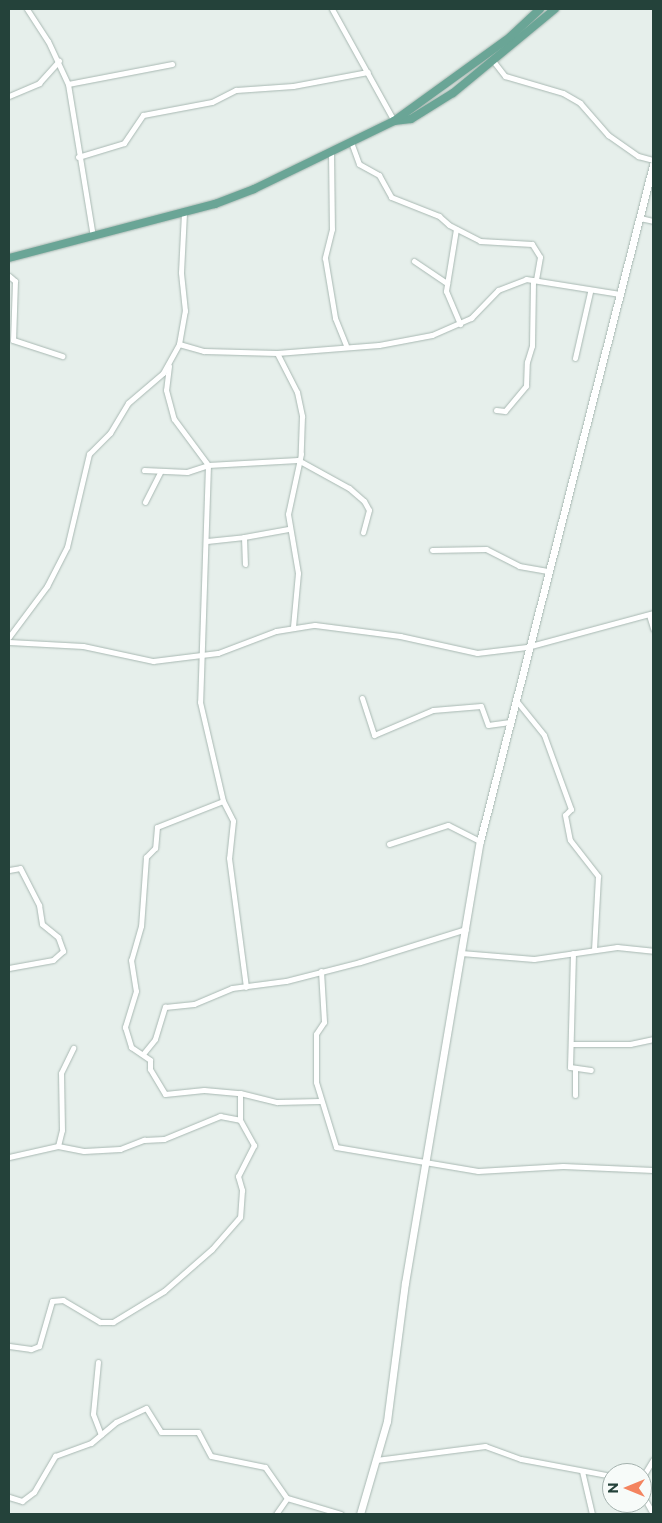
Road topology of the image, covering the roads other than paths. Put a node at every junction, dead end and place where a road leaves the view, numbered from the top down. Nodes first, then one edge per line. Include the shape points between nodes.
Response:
1 (26, 9) edge
2 (332, 9) edge
3 (540, 9) edge
4 (555, 9) edge
5 (59, 61) junction
6 (494, 62) junction
7 (172, 64) dead end
8 (368, 72) junction
9 (68, 84) junction
10 (9, 96) edge
11 (394, 121) junction
12 (351, 142) junction
13 (331, 151) junction
14 (78, 157) junction
15 (653, 160) edge
16 (653, 165) edge
17 (184, 213) junction
18 (640, 218) junction
19 (653, 221) edge
20 (456, 229) junction
21 (93, 236) junction
22 (9, 258) edge
23 (414, 261) dead end
24 (9, 276) edge
25 (534, 280) junction
26 (447, 283) junction
27 (590, 292) junction
28 (620, 294) junction
29 (460, 324) junction
30 (179, 344) junction
31 (346, 345) junction
32 (277, 353) junction
33 (62, 356) dead end
34 (574, 358) dead end
35 (169, 363) junction
36 (496, 410) dead end
37 (298, 460) junction
38 (208, 466) junction
39 (144, 470) dead end
40 (160, 472) junction
41 (145, 502) dead end
42 (288, 529) junction
43 (362, 532) dead end
44 (244, 537) junction
45 (207, 541) junction
46 (432, 550) dead end
47 (244, 564) dead end
48 (548, 571) junction
49 (651, 614) edge
50 (293, 627) junction
51 (653, 628) edge
52 (9, 637) edge
53 (9, 643) edge
54 (527, 647) junction
55 (202, 654) junction
56 (362, 698) dead end
57 (515, 699) junction
58 (510, 722) junction
59 (223, 801) junction
60 (480, 841) junction
61 (389, 844) dead end
62 (9, 870) edge
63 (466, 929) junction
64 (594, 950) junction
65 (653, 951) edge
66 (461, 953) junction
67 (573, 953) junction
68 (9, 968) edge
69 (321, 971) junction
70 (246, 987) junction
71 (653, 1039) edge
72 (572, 1044) junction
73 (73, 1048) dead end
74 (143, 1054) junction
75 (575, 1070) junction
76 (591, 1070) dead end
77 (240, 1093) junction
78 (575, 1095) dead end
79 (320, 1100) junction
80 (240, 1120) junction
81 (58, 1146) junction
82 (9, 1158) edge
83 (426, 1165) junction
84 (653, 1170) edge
85 (9, 1346) edge
86 (98, 1362) dead end
87 (101, 1435) junction
88 (376, 1460) junction
89 (582, 1471) junction
90 (602, 1474) edge
91 (9, 1497) edge
92 (287, 1498) junction
93 (276, 1514) edge
94 (341, 1514) edge
95 (360, 1514) edge
96 (592, 1514) edge

1 - 5 street
2 - 8 street
3 - 11 main road via 510,37
4 - 6 main road
5 - 9 street
5 - 10 street via 38,83
6 - 11 main road via 411,119
6 - 15 street via 505,76 563,93 580,102 608,135 638,156
7 - 9 street
8 - 11 street
8 - 14 street via 293,86 236,90 212,102 143,115 124,143
9 - 14 street
11 - 12 main road
12 - 13 main road
12 - 20 street via 359,164 379,175 391,196 439,216
13 - 17 main road via 254,189
13 - 31 street via 332,229 325,258 335,318
14 - 21 street
16 - 18 main road
17 - 21 main road
17 - 30 street via 181,272 185,311
18 - 19 street
18 - 28 main road
20 - 25 street via 480,241 532,244 540,257
20 - 26 street via 453,266
21 - 22 main road
23 - 26 street
24 - 33 street via 15,281 13,340
25 - 27 street
25 - 29 street via 510,282 472,318
25 - 36 street via 532,346 527,362 526,386 505,411
26 - 29 street via 448,299
27 - 28 street
27 - 34 street
28 - 48 main road
29 - 31 street via 432,335 378,345
30 - 32 street via 204,351
30 - 35 street
31 - 32 street
32 - 37 street via 297,392 302,416
35 - 38 street via 166,390 174,419
35 - 52 street via 163,373 128,403 110,433 89,454 67,546 47,586
37 - 38 street
37 - 42 street
37 - 43 street via 349,488 364,501 369,510
38 - 40 street via 187,472
38 - 45 street
39 - 40 street
40 - 41 street
42 - 44 street
42 - 50 street via 298,573
44 - 45 street
44 - 47 street
45 - 55 street
46 - 48 street via 486,549 519,566
48 - 54 main road
49 - 51 street
49 - 54 street
50 - 54 street via 315,625 400,636 477,653
50 - 55 street
53 - 55 street via 83,646 153,661
54 - 57 main road
55 - 59 street via 203,724
56 - 58 street via 374,735 433,710 481,706 488,725
57 - 58 main road
57 - 64 street via 526,708 544,736 571,809 565,815 570,840 598,876
58 - 60 main road
59 - 70 street via 234,821 229,858
59 - 74 street via 157,827 155,848 146,857 141,926 131,960 136,991 125,1027 131,1047
60 - 61 street via 448,825
60 - 63 main road
62 - 68 street via 20,868 39,905 42,924 58,937 63,951 53,960
63 - 66 main road
63 - 69 street
64 - 65 street via 616,947
64 - 67 street
66 - 67 street via 534,958
66 - 83 main road
67 - 72 street
69 - 70 street
69 - 79 street via 324,1022 316,1034
70 - 74 street via 232,988 210,1001 165,1007 155,1039
71 - 72 street via 630,1044
72 - 75 street via 570,1067
73 - 81 street via 61,1073 62,1130
74 - 77 street via 165,1094 204,1090
75 - 76 street
75 - 78 street
77 - 79 street via 277,1102
77 - 80 street
79 - 83 street via 336,1147
80 - 81 street via 220,1116 164,1139 144,1140 120,1149 84,1151
80 - 85 street via 254,1145 238,1176 243,1205 240,1217 212,1249 164,1291 113,1322 100,1322 57,1299 52,1301 39,1346 31,1349
81 - 82 street
83 - 84 street via 478,1171 563,1166
83 - 88 main road via 387,1421
86 - 87 street via 93,1414
87 - 91 street via 55,1456 34,1492 22,1501
87 - 92 street via 146,1408 161,1432 198,1432 211,1456 265,1467
88 - 89 street via 485,1446 521,1459
88 - 95 main road
89 - 90 street
89 - 96 street
92 - 93 street
92 - 94 street

